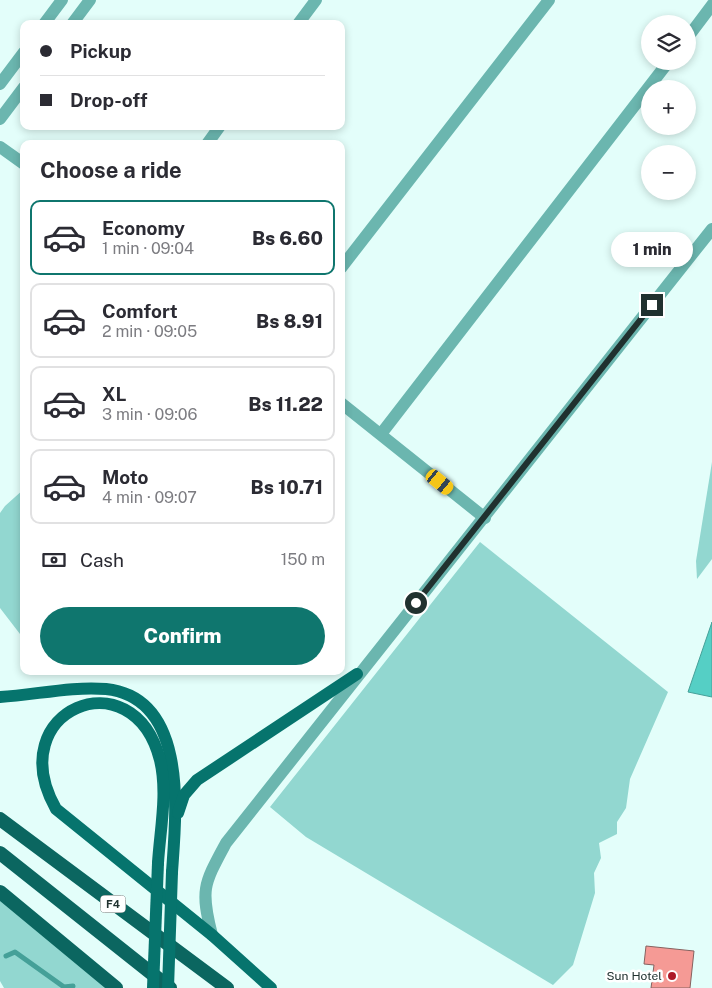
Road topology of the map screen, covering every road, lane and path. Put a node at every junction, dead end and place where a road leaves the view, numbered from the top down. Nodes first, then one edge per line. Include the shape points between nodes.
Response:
1 (62, 0) edge
2 (90, 0) edge
3 (316, 0) edge
4 (550, 0) edge
5 (712, 5) edge
6 (47, 20) edge
7 (75, 20) edge
8 (301, 20) edge
9 (696, 26) edge
10 (20, 57) edge
11 (661, 70) edge
12 (0, 84) edge
13 (20, 93) edge
14 (0, 119) edge
15 (0, 148) edge
16 (20, 161) edge
17 (712, 229) edge
18 (345, 263) edge
19 (345, 406) edge
20 (381, 434) junction
21 (485, 518) junction
22 (357, 674) junction
23 (0, 697) edge
24 (42, 722) dead end
25 (29, 767) dead end
26 (0, 819) edge
27 (176, 820) junction
28 (0, 853) edge
29 (0, 892) edge
30 (212, 935) junction
31 (116, 988) edge
32 (153, 988) edge
33 (169, 988) edge
34 (228, 988) edge
35 (271, 988) edge

1 - 6 street
2 - 7 street
3 - 8 street
4 - 18 street
5 - 9 street
10 - 12 street
11 - 20 street
13 - 14 street
15 - 16 street
17 - 21 street
19 - 20 street
20 - 21 street
21 - 22 street
22 - 27 main road via 197,780 184,795
22 - 30 street via 226,843 206,880 204,906
23 - 27 main road via 87,688 108,689 128,695 143,705 165,733 171,754
24 - 32 main road, bridge via 64,706 94,703 110,706 126,713 145,729 160,760 163,785
25 - 30 main road via 40,793 56,809
26 - 34 highway, F4
27 - 33 main road, bridge
28 - 33 highway, F4
29 - 31 highway
30 - 35 main road

